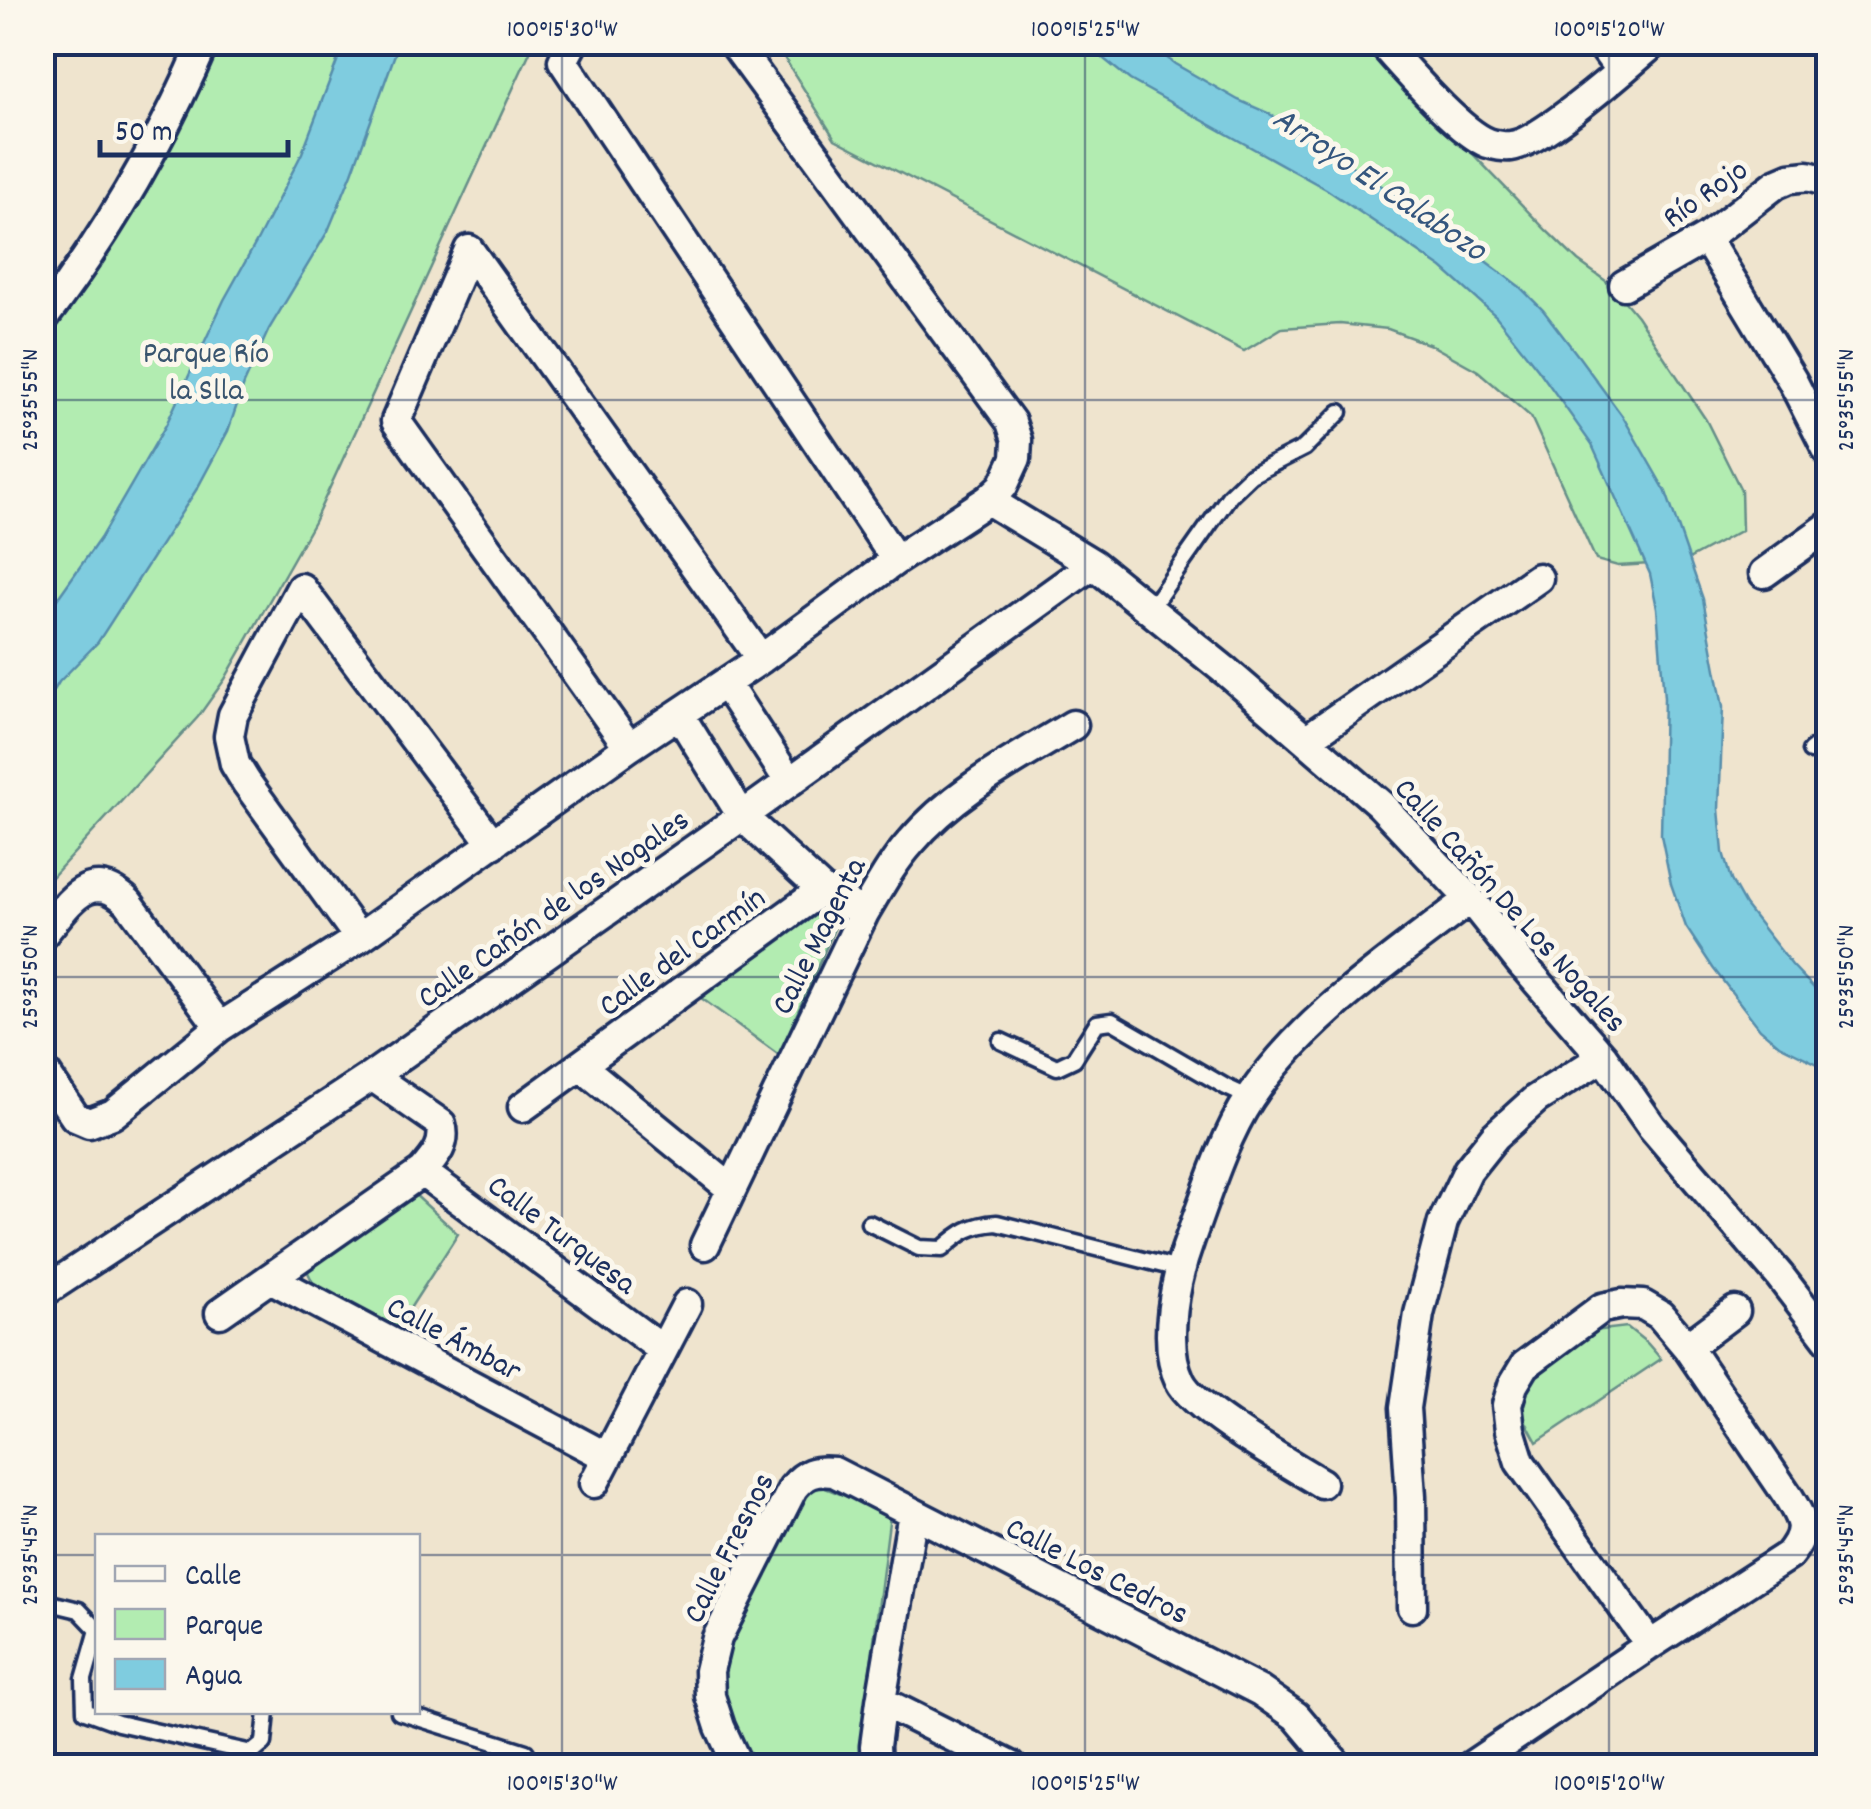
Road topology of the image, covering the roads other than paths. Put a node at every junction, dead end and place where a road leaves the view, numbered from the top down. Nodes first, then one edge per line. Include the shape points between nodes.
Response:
1 (204, 42) edge
2 (573, 42) edge
3 (734, 42) edge
4 (1381, 42) edge
5 (1600, 42) edge
6 (1656, 42) edge
7 (1620, 70) junction
8 (1828, 182) edge
9 (1706, 238) junction
10 (1624, 285) dead end
11 (44, 317) edge
12 (1340, 412) dead end
13 (1828, 451) edge
14 (988, 500) junction
15 (1828, 526) edge
16 (896, 560) junction
17 (1093, 564) junction
18 (1764, 573) dead end
19 (1538, 578) dead end
20 (1150, 609) junction
21 (761, 659) junction
22 (725, 683) junction
23 (679, 714) junction
24 (1073, 725) dead end
25 (1828, 737) edge
26 (1306, 739) junction
27 (629, 747) junction
28 (1810, 750) dead end
29 (789, 781) junction
30 (742, 816) junction
31 (493, 844) junction
32 (822, 890) junction
33 (1470, 900) junction
34 (864, 913) junction
35 (42, 935) edge
36 (359, 938) junction
37 (220, 1028) junction
38 (1001, 1041) dead end
39 (1603, 1058) junction
40 (581, 1066) junction
41 (42, 1068) edge
42 (372, 1076) junction
43 (1250, 1098) junction
44 (523, 1107) dead end
45 (422, 1172) junction
46 (730, 1188) junction
47 (869, 1223) dead end
48 (705, 1245) dead end
49 (1179, 1269) junction
50 (270, 1278) junction
51 (42, 1293) edge
52 (687, 1304) dead end
53 (1735, 1311) dead end
54 (220, 1313) dead end
55 (1828, 1339) edge
56 (1686, 1347) junction
57 (663, 1350) junction
58 (607, 1457) junction
59 (804, 1474) joint
60 (594, 1483) dead end
61 (1321, 1483) dead end
62 (913, 1513) junction
63 (42, 1602) edge
64 (1412, 1608) dead end
65 (80, 1610) junction
66 (95, 1612) edge
67 (95, 1627) edge
68 (95, 1640) edge
69 (1650, 1645) junction
70 (881, 1702) junction
71 (95, 1714) edge
72 (95, 1714) edge
73 (267, 1714) edge
74 (405, 1714) edge
75 (526, 1752) dead end
76 (738, 1766) edge
77 (876, 1766) edge
78 (1011, 1766) edge
79 (1338, 1766) edge
80 (1470, 1766) edge

1 - 11 street via 148,157
2 - 16 street via 563,61
3 - 14 street via 1015,429 1011,472
4 - 7 street via 1444,108 1490,144 1513,146 1560,120
5 - 7 street
6 - 7 street
8 - 9 street, Río Rojo via 1808,176 1776,184
9 - 10 street, Río Rojo
9 - 13 street
12 - 20 lane via 1304,448 1252,475 1230,495
14 - 16 street
14 - 17 street, Calle Cañón De Los Nogales
15 - 18 street
16 - 21 street
17 - 20 street, Calle Cañón De Los Nogales
17 - 29 street, Calle Cañón de los Nogales
19 - 26 street
20 - 26 street, Calle Cañón De Los Nogales
21 - 22 street
21 - 27 street via 469,250 396,421
22 - 23 street
22 - 29 street
23 - 27 street
23 - 30 street
24 - 34 street, Calle Magenta via 935,817 894,863
25 - 28 lane
26 - 33 street, Calle Cañón De Los Nogales via 1380,804
27 - 31 street
29 - 30 street, Calle Cañón de los Nogales
30 - 32 street
30 - 42 street, Calle Cañón de los Nogales
31 - 36 street
31 - 36 street via 301,588 233,715 231,750 246,782
32 - 34 street
32 - 40 street, Calle del Carmín
33 - 39 street, Calle Cañón De Los Nogales
33 - 43 street via 1297,1040
34 - 46 street, Calle Magenta
35 - 37 street via 81,891 111,888
36 - 37 street
37 - 41 street via 98,1122 75,1117
38 - 43 lane via 1056,1068 1074,1059 1097,1023 1112,1021
39 - 55 street, Calle Cañón De Los Nogales
39 - 64 street via 1536,1100 1495,1136 1468,1170 1443,1222 1404,1408
40 - 44 street, Calle del Carmín
40 - 46 street
42 - 45 street via 441,1124 440,1148
42 - 51 street, Calle Cañón de los Nogales
43 - 49 street
45 - 50 street
45 - 57 street, Calle Turquesa
46 - 48 street, Calle Magenta
47 - 49 lane via 918,1248 942,1249 979,1224 997,1223
49 - 61 street via 1172,1349 1180,1383
50 - 54 street
50 - 58 street, Calle Ámbar
52 - 57 street
53 - 56 street
56 - 69 street via 1803,1526 1790,1555
56 - 69 street via 1643,1305 1602,1308 1525,1365 1508,1405 1520,1462
57 - 58 street
58 - 60 street
59 - 62 street, Calle Los Cedros via 834,1472
59 - 76 street, Calle Fresnos via 716,1638 710,1696
62 - 70 street
62 - 79 street, Calle Los Cedros via 1260,1691 1296,1716
63 - 65 lane
65 - 66 lane
65 - 67 lane
68 - 71 lane via 84,1678 85,1710
69 - 80 street
70 - 77 street
70 - 78 street
72 - 73 lane via 252,1752 264,1742
74 - 75 lane

